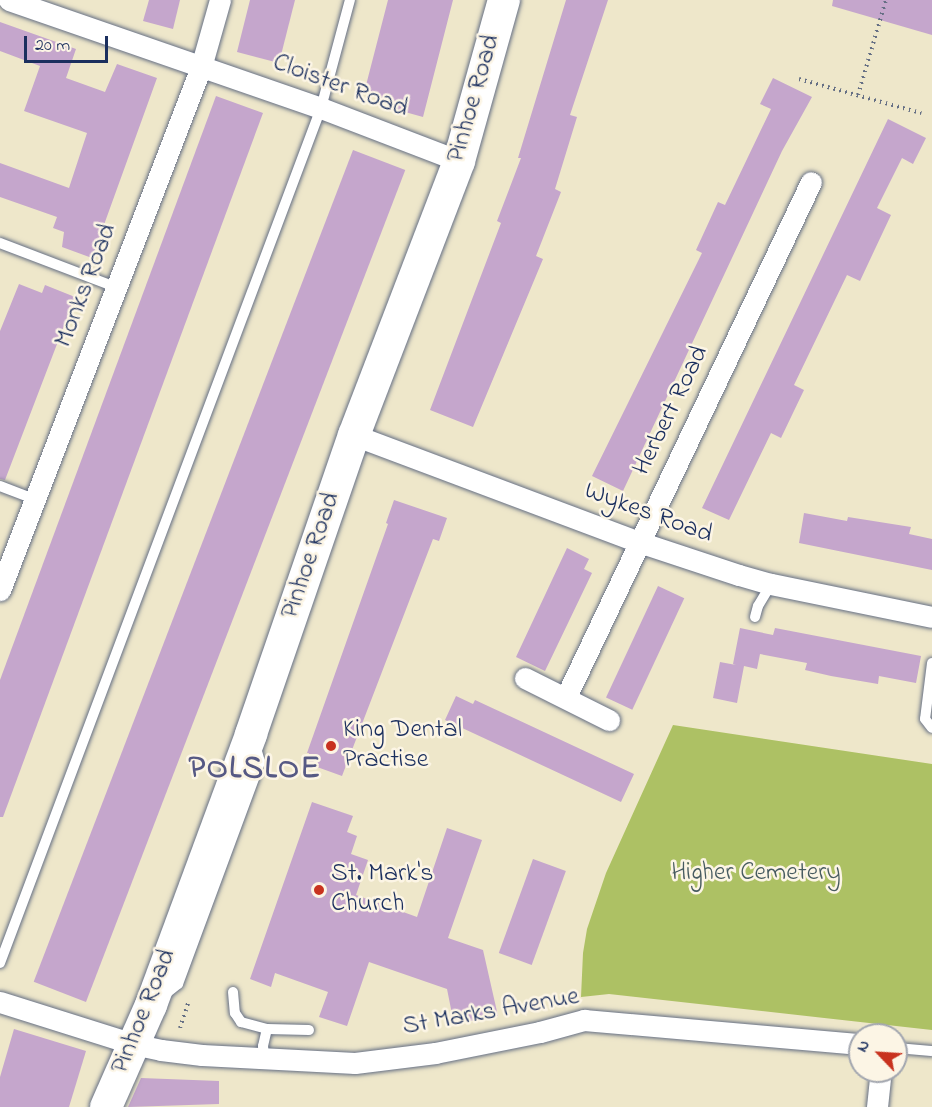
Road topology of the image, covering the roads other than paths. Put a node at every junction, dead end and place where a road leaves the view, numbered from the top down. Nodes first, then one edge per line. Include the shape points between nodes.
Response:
1 (9, 0) edge
2 (220, 0) edge
3 (350, 0) edge
4 (504, 0) edge
5 (201, 67) junction
6 (321, 108) junction
7 (459, 160) junction
8 (811, 182) dead end
9 (0, 243) edge
10 (115, 287) junction
11 (354, 435) junction
12 (0, 486) edge
13 (34, 499) junction
14 (639, 542) junction
15 (771, 584) junction
16 (0, 590) edge
17 (755, 617) dead end
18 (932, 617) edge
19 (932, 663) edge
20 (525, 678) dead end
21 (566, 697) junction
22 (609, 720) dead end
23 (932, 728) edge
24 (0, 963) edge
25 (233, 992) dead end
26 (0, 1002) edge
27 (267, 1029) junction
28 (309, 1030) dead end
29 (848, 1043) edge
30 (133, 1044) junction
31 (908, 1049) edge
32 (932, 1051) edge
33 (264, 1057) junction
34 (880, 1083) edge
35 (106, 1107) edge
36 (877, 1107) edge

1 - 5 street, Cloister Road
2 - 5 street, Monks Road
3 - 6 lane
4 - 7 main road, Pinhoe Road
5 - 6 street, Cloister Road
5 - 10 street, Monks Road
6 - 7 street, Cloister Road
6 - 24 lane
7 - 11 main road, Pinhoe Road
8 - 14 street, Herbert Road
9 - 10 lane
10 - 13 street, Monks Road
11 - 14 street, Wykes Road
11 - 30 main road, Pinhoe Road via 251,734
12 - 13 lane
13 - 16 street, Monks Road
14 - 15 street, Wykes Road
14 - 21 street, Herbert Road
15 - 17 lane
15 - 18 street, Wykes Road
19 - 23 lane via 925,719
20 - 21 street
21 - 22 street
25 - 27 lane via 234,1013 241,1022
26 - 30 street, St Marks Avenue
27 - 28 lane
27 - 33 lane
29 - 33 street, St Marks Avenue via 584,1020 435,1053 355,1063
30 - 33 street, St Marks Avenue via 202,1055
30 - 35 main road, Pinhoe Road
31 - 32 lane
34 - 36 street

